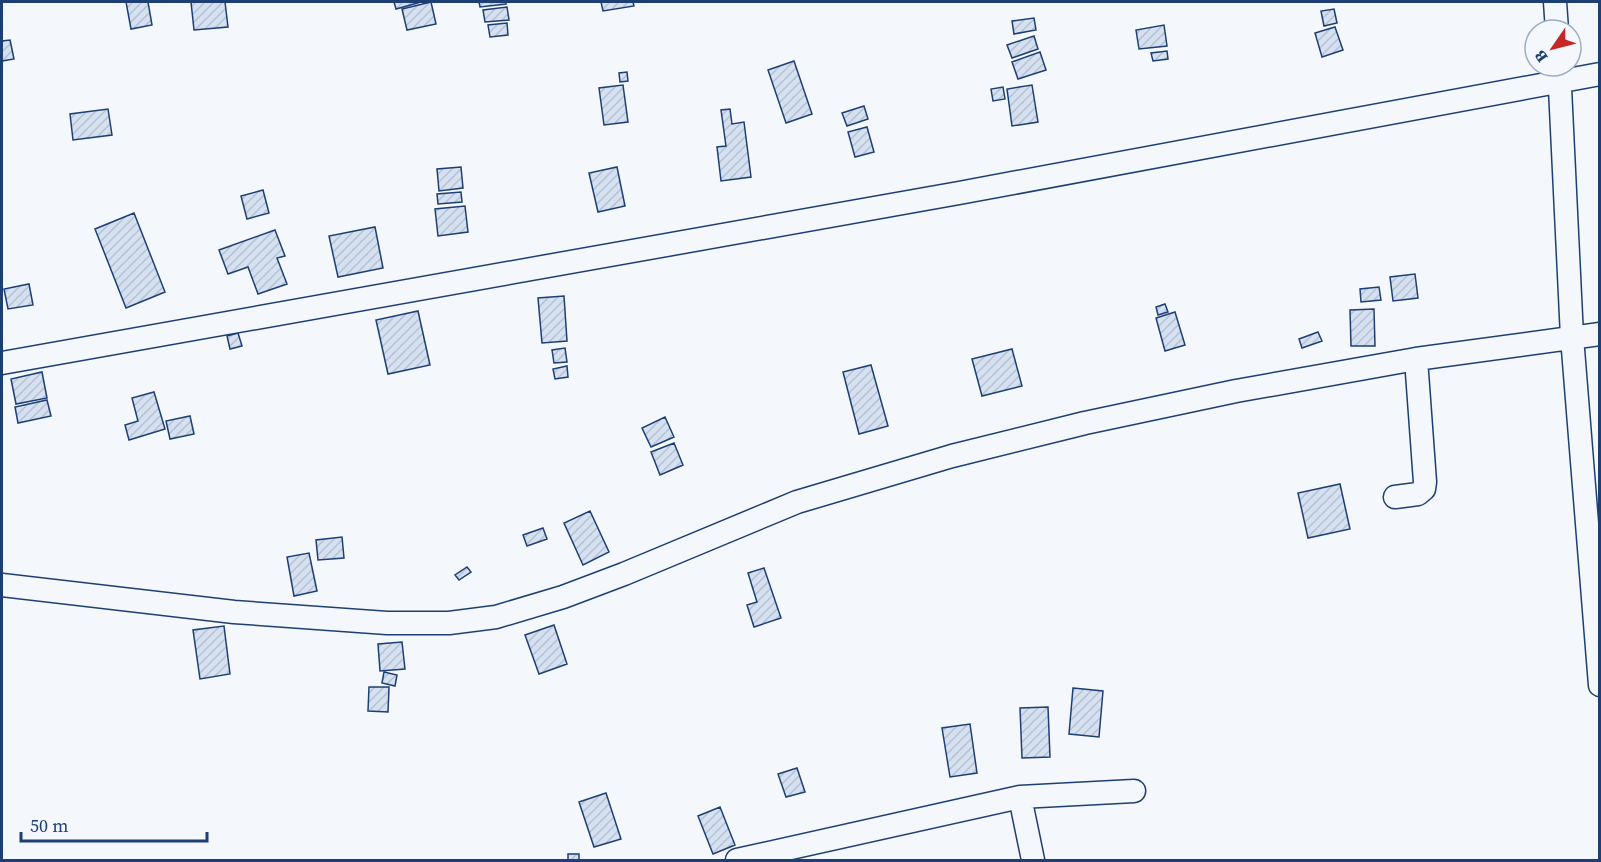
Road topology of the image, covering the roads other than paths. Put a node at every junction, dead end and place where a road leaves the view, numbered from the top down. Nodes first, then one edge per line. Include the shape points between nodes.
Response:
1 (1555, 2) edge
2 (1556, 18) edge
3 (1583, 74) edge
4 (1599, 74) edge
5 (1540, 78) edge
6 (1560, 78) edge
7 (1599, 334) edge
8 (1572, 337) junction
9 (1416, 359) junction
10 (2, 363) edge
11 (1395, 497) dead end
12 (2, 585) edge
13 (1599, 685) edge
14 (1134, 791) dead end
15 (1020, 797) junction
16 (737, 861) edge
17 (1033, 861) edge

1 - 2 street
3 - 4 street
5 - 10 street via 960,193
6 - 8 street
7 - 8 street
8 - 9 street
8 - 13 street
9 - 11 street via 1424,489 1418,494
9 - 12 street via 1097,420 952,456 797,502 614,578 496,617 449,623 387,623 234,612
14 - 15 street
15 - 16 street
15 - 17 street

